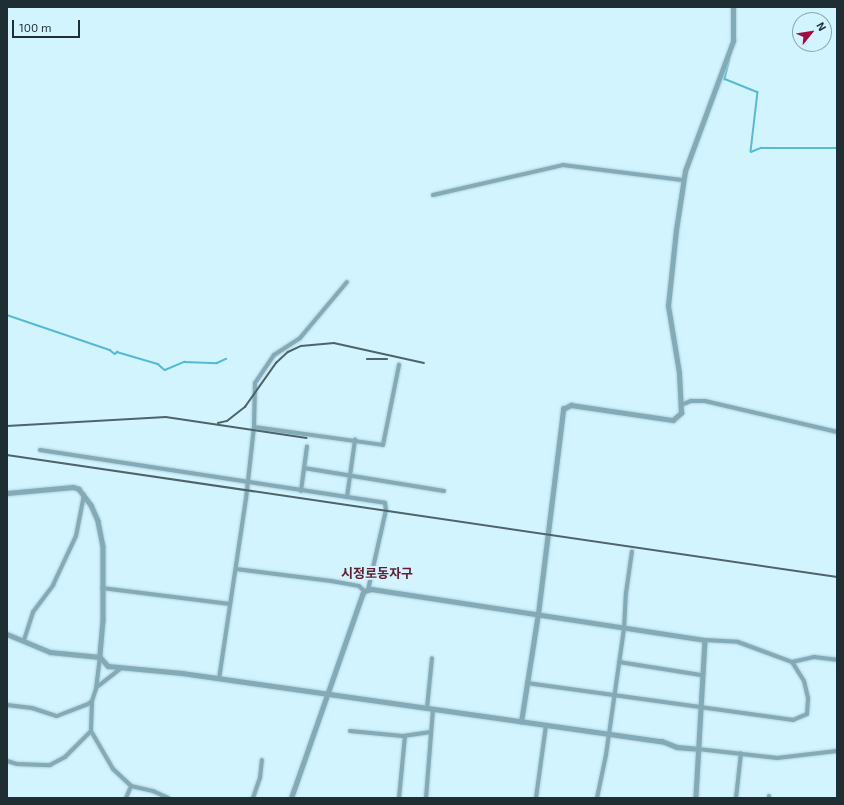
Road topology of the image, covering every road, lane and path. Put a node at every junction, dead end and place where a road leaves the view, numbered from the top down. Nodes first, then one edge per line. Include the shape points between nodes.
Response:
1 (734, 7) edge
2 (682, 180) junction
3 (433, 195) dead end
4 (347, 282) dead end
5 (399, 365) dead end
6 (681, 405) junction
7 (254, 427) junction
8 (837, 432) edge
9 (355, 440) junction
10 (307, 446) dead end
11 (40, 450) dead end
12 (304, 468) junction
13 (351, 475) junction
14 (247, 482) junction
15 (301, 491) junction
16 (444, 491) dead end
17 (7, 493) edge
18 (84, 494) junction
19 (347, 497) junction
20 (632, 551) dead end
21 (236, 569) junction
22 (102, 588) junction
23 (366, 590) junction
24 (230, 604) junction
25 (538, 614) junction
26 (624, 628) junction
27 (7, 634) edge
28 (24, 640) junction
29 (705, 640) junction
30 (100, 657) junction
31 (432, 658) dead end
32 (837, 660) edge
33 (619, 662) junction
34 (792, 662) junction
35 (124, 666) junction
36 (701, 675) junction
37 (219, 678) junction
38 (526, 683) junction
39 (96, 689) junction
40 (327, 694) junction
41 (614, 695) junction
42 (92, 701) junction
43 (7, 705) edge
44 (700, 707) junction
45 (427, 708) junction
46 (433, 709) junction
47 (521, 722) junction
48 (546, 725) junction
49 (91, 731) junction
50 (350, 731) dead end
51 (431, 732) junction
52 (609, 734) junction
53 (405, 736) junction
54 (698, 749) junction
55 (837, 751) edge
56 (741, 753) junction
57 (262, 760) dead end
58 (7, 761) edge
59 (131, 786) junction
60 (126, 798) edge
61 (168, 798) edge
62 (253, 798) edge
63 (291, 798) edge
64 (297, 798) edge
65 (400, 798) edge
66 (426, 798) edge
67 (536, 798) edge
68 (597, 798) edge
69 (696, 798) edge
70 (736, 798) edge

1 - 2 street via 733,41
2 - 3 street via 563,165
2 - 6 street via 667,299
4 - 7 street via 300,338 277,352 258,376 253,388
5 - 9 street via 385,444
6 - 8 street via 691,401 705,401
6 - 25 street via 680,416 673,420 571,405 563,408
7 - 9 street
7 - 14 street
9 - 13 street
10 - 12 street
11 - 14 street
12 - 13 street
12 - 15 street
13 - 16 street
13 - 19 street
14 - 15 street
14 - 21 street
15 - 19 street
17 - 18 street via 69,486 80,489
18 - 22 street via 100,527 104,558
18 - 28 street via 76,536 53,585 33,612
19 - 23 street via 387,505
20 - 26 street
21 - 23 street via 331,581 359,586
21 - 24 street
22 - 24 street
22 - 30 street
23 - 25 street
23 - 40 street
24 - 37 street
25 - 26 street
25 - 38 street
26 - 29 street
26 - 33 street
27 - 28 street
28 - 30 street via 50,652
29 - 34 street via 738,642
29 - 36 street
30 - 35 street via 108,666
30 - 39 street
31 - 45 street
32 - 34 street via 814,657
33 - 36 street
33 - 41 street
34 - 44 street via 806,689 806,714 793,720
35 - 37 street
35 - 39 street via 111,674
36 - 44 street
37 - 40 street
38 - 41 street
38 - 47 street
39 - 42 street
40 - 45 street
40 - 63 street
41 - 44 street
41 - 52 street
42 - 43 street via 57,716 32,708
42 - 49 street
44 - 54 street
45 - 46 street
46 - 47 street
46 - 51 street
47 - 48 street
48 - 52 street
48 - 67 street
49 - 58 street via 65,757 50,766
49 - 59 street via 110,766
50 - 53 street
51 - 53 street
51 - 66 street
52 - 54 street
52 - 68 street
53 - 65 street
54 - 56 street
54 - 69 street
55 - 56 street via 782,757
56 - 70 street
57 - 62 street via 260,778
59 - 60 street
59 - 61 street
63 - 64 street

